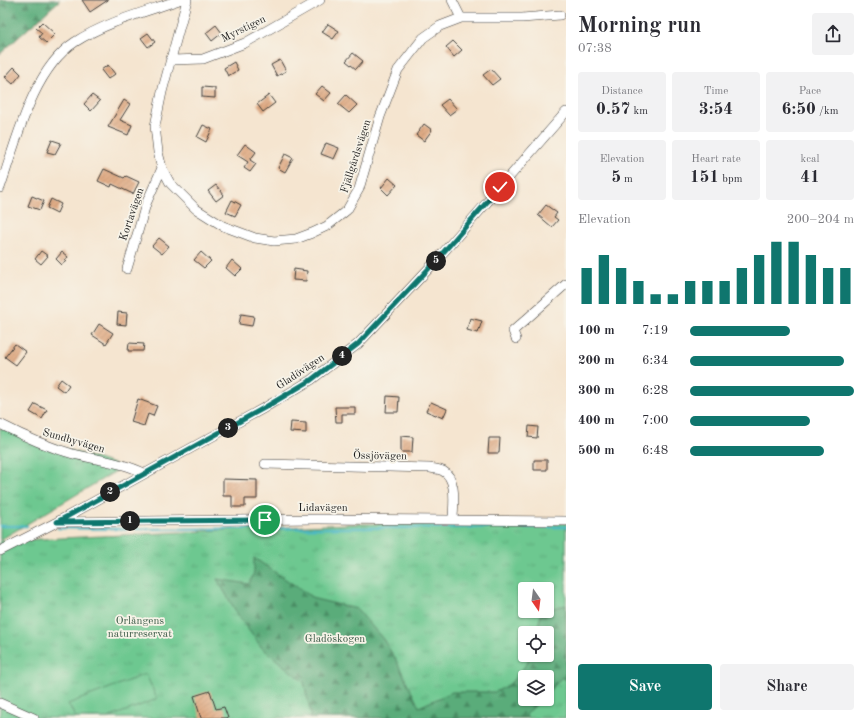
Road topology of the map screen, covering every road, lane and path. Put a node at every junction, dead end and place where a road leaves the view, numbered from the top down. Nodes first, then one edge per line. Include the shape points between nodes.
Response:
1 (179, 0) edge
2 (187, 0) edge
3 (320, 0) edge
4 (452, 0) edge
5 (560, 15) dead end
6 (461, 18) junction
7 (172, 60) junction
8 (566, 112) edge
9 (162, 168) junction
10 (0, 188) edge
11 (127, 269) dead end
12 (566, 284) edge
13 (516, 339) dead end
14 (0, 424) edge
15 (265, 464) dead end
16 (144, 473) junction
17 (453, 520) junction
18 (566, 521) edge
19 (57, 522) junction
20 (0, 551) edge
21 (0, 703) edge
22 (34, 718) edge

1 - 10 street via 101,28 74,42 54,61 36,90
2 - 7 street, Fjällgårdsvägen
3 - 7 street, Myrstigen via 245,43 202,59
4 - 6 street
5 - 6 street, Fjällgårdsvägen
6 - 9 street, Fjällgårdsvägen via 440,26 423,38 398,70 380,116 359,189 347,210 327,226 296,239 274,241 254,238 223,226 196,209 170,183
7 - 9 street, Fjällgårdsvägen via 162,92 156,126
8 - 16 street, Gladövägen via 434,263 358,344 311,380
9 - 11 street, Kortavägen via 146,203
12 - 13 street via 513,331
14 - 16 street, Sundbyvägen via 42,444 72,454 128,465
15 - 17 street, Össjövägen via 430,468 444,471 453,488
16 - 19 street, Gladövägen
17 - 18 street, Lidavägen
17 - 19 street, Lidavägen
19 - 20 street, Gladövägen
21 - 22 street

